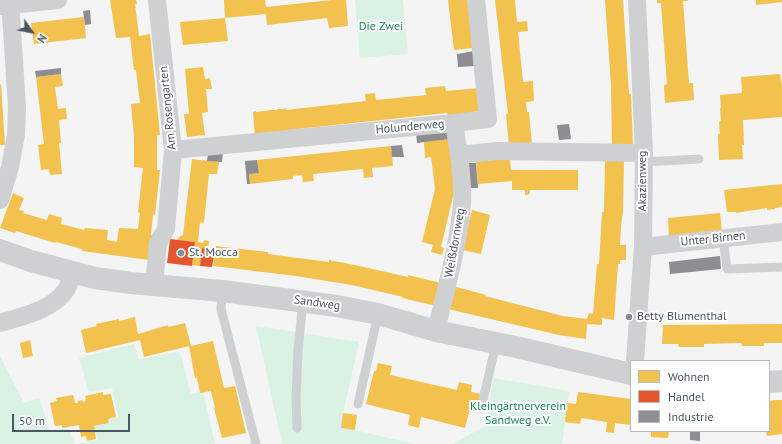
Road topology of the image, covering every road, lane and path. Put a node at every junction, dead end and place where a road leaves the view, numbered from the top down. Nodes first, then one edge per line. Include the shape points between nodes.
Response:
1 (58, 0) edge
2 (157, 0) edge
3 (476, 0) edge
4 (636, 0) edge
5 (7, 4) edge
6 (454, 123) junction
7 (173, 150) junction
8 (459, 155) junction
9 (644, 158) junction
10 (699, 159) dead end
11 (0, 200) edge
12 (782, 232) edge
13 (723, 238) junction
14 (643, 247) junction
15 (0, 250) edge
16 (782, 267) edge
17 (74, 273) junction
18 (154, 285) junction
19 (222, 291) junction
20 (304, 301) junction
21 (378, 314) junction
22 (0, 323) edge
23 (436, 331) junction
24 (496, 344) junction
25 (635, 360) edge
26 (630, 374) edge
27 (782, 381) edge
28 (770, 382) edge
29 (358, 404) dead end
30 (482, 404) dead end
31 (297, 428) dead end
32 (256, 444) edge

1 - 5 street
2 - 7 street, Am Rosengarten
3 - 6 street via 488,119
4 - 9 street, Akazienweg
5 - 11 street via 17,106 16,135 10,168
6 - 7 street, Holunderweg
6 - 8 street, Holunderweg
7 - 18 street, Am Rosengarten via 166,229 158,243
8 - 9 street via 497,151
8 - 23 street, Weißdornweg via 462,204 456,249
9 - 10 lane
9 - 14 street, Akazienweg
12 - 13 street, Unter Birnen
13 - 14 street, Unter Birnen
13 - 16 lane via 727,269
14 - 25 street, Akazienweg
15 - 17 street, Sandweg
17 - 18 street, Sandweg
17 - 22 street via 66,290 42,310
18 - 19 street, Sandweg
19 - 20 street, Sandweg
19 - 32 lane via 222,309
20 - 21 street, Sandweg
20 - 31 lane via 298,357
21 - 23 street, Sandweg
21 - 29 lane
23 - 24 street, Sandweg
24 - 26 street, Sandweg
24 - 30 lane
27 - 28 street

